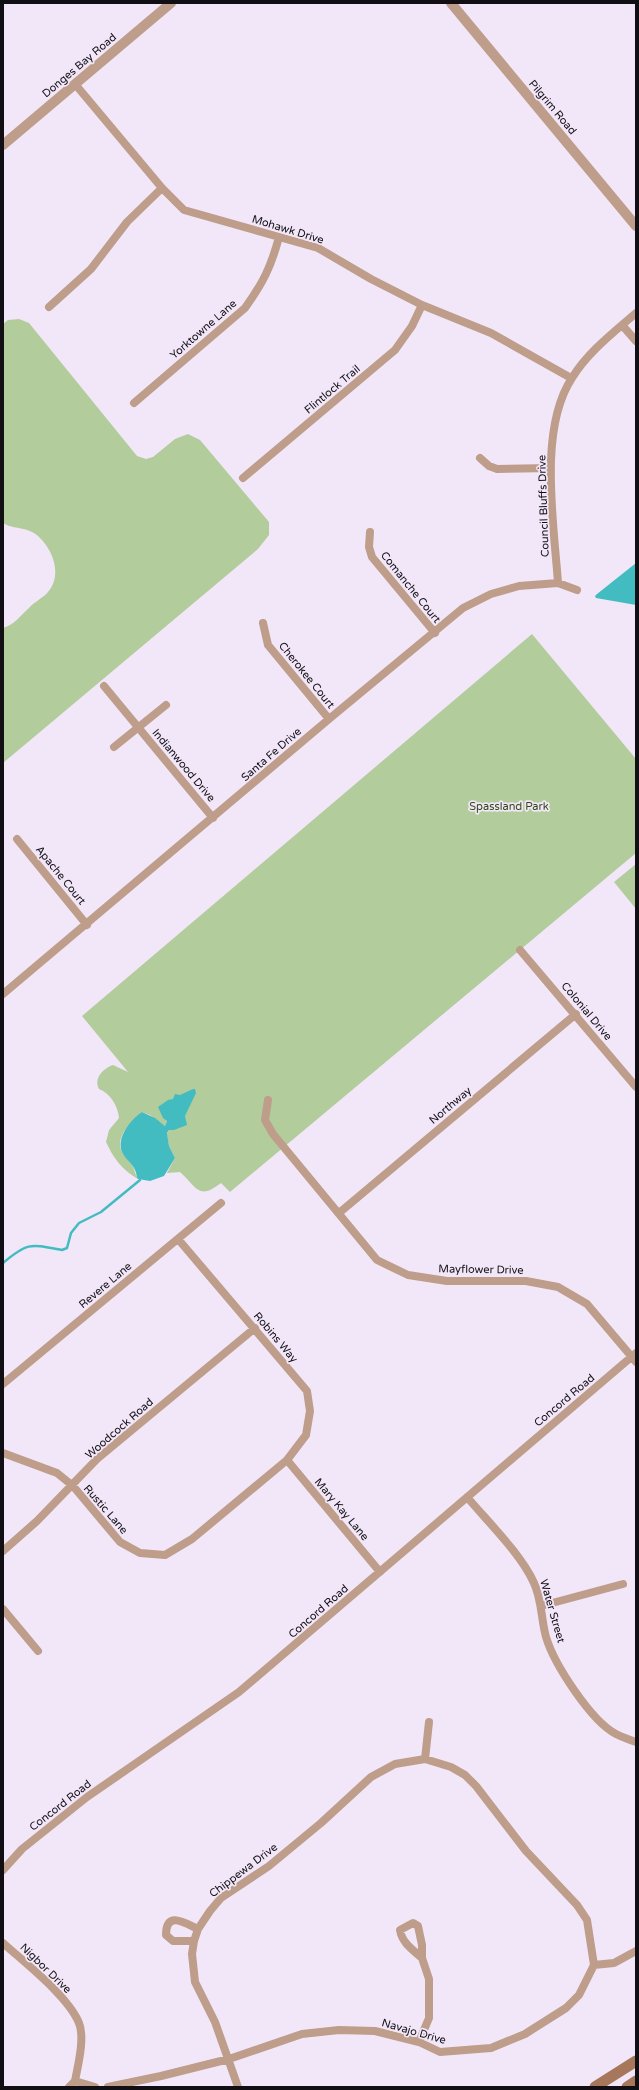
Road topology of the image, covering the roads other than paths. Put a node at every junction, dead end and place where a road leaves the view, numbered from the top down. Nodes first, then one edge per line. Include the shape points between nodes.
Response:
1 (171, 3) edge
2 (451, 3) edge
3 (75, 84) junction
4 (3, 145) edge
5 (162, 188) junction
6 (636, 226) edge
7 (279, 237) junction
8 (422, 305) junction
9 (49, 307) dead end
10 (636, 313) edge
11 (622, 325) junction
12 (636, 342) edge
13 (571, 378) junction
14 (134, 403) dead end
15 (480, 458) dead end
16 (551, 468) junction
17 (243, 478) dead end
18 (370, 532) dead end
19 (558, 584) junction
20 (577, 590) dead end
21 (263, 622) dead end
22 (434, 633) junction
23 (104, 686) dead end
24 (166, 705) dead end
25 (329, 719) junction
26 (139, 728) junction
27 (114, 747) dead end
28 (213, 818) junction
29 (17, 839) dead end
30 (87, 924) junction
31 (520, 950) dead end
32 (3, 994) edge
33 (576, 1014) junction
34 (636, 1087) edge
35 (268, 1100) dead end
36 (221, 1203) dead end
37 (339, 1213) junction
38 (178, 1239) junction
39 (254, 1328) junction
40 (635, 1357) edge
41 (3, 1384) edge
42 (3, 1453) edge
43 (287, 1460) junction
44 (73, 1486) junction
45 (467, 1497) junction
46 (3, 1551) edge
47 (380, 1572) junction
48 (623, 1584) dead end
49 (541, 1606) junction
50 (3, 1609) edge
51 (38, 1651) dead end
52 (429, 1722) dead end
53 (636, 1742) edge
54 (425, 1759) junction
55 (3, 1870) edge
56 (198, 1929) junction
57 (194, 1941) junction
58 (3, 1942) edge
59 (636, 1951) edge
60 (422, 1958) dead end
61 (594, 1965) junction
62 (419, 2042) junction
63 (229, 2059) junction
64 (636, 2061) edge
65 (75, 2081) junction
66 (636, 2081) edge
67 (69, 2087) edge
68 (95, 2087) edge
69 (108, 2087) edge
70 (238, 2087) edge
71 (595, 2087) edge
72 (627, 2087) edge

1 - 3 street, Donges Bay Road
2 - 6 street, Pilgrim Road
3 - 4 street, Donges Bay Road
3 - 5 street, Mohawk Drive
5 - 7 street, Mohawk Drive via 184,210
5 - 9 street via 127,222 91,270
7 - 8 street, Mohawk Drive via 318,248
7 - 14 street, Yorktowne Lane via 272,264 245,308
8 - 13 street, Mohawk Drive via 491,333
8 - 17 street, Flintlock Trail via 412,326 395,350
10 - 11 street, Council Bluffs Drive
11 - 12 street
11 - 13 street, Council Bluffs Drive via 592,352
13 - 16 street, Council Bluffs Drive via 555,418
15 - 16 street via 497,469
16 - 19 street, Council Bluffs Drive
18 - 22 street, Comanche Court via 369,547 372,556
19 - 20 street, Santa Fe Drive
19 - 22 street, Santa Fe Drive via 519,586 491,594 463,608
21 - 25 street, Cherokee Court via 268,645
22 - 25 street, Santa Fe Drive
23 - 26 street, Indianwood Drive
24 - 26 street, Indianwood Drive
25 - 28 street, Santa Fe Drive
26 - 27 street, Indianwood Drive
26 - 28 street, Indianwood Drive
28 - 30 street, Santa Fe Drive
29 - 30 street, Apache Court
30 - 32 street, Santa Fe Drive
31 - 33 street, Colonial Drive
33 - 34 street, Colonial Drive
33 - 37 street, Northway
35 - 37 street, Mayflower Drive via 265,1120 270,1129
36 - 38 street, Revere Lane
37 - 40 street, Mayflower Drive via 377,1260 408,1275 447,1281 526,1281 558,1287 587,1304
38 - 39 street, Robins Way
38 - 41 street, Revere Lane
39 - 43 street, Robins Way via 307,1391 310,1411 306,1435
39 - 44 street, Woodcock Road via 97,1459
40 - 45 street, Concord Road
42 - 44 street, Rustic Lane via 57,1473
43 - 44 street, Rustic Lane via 192,1539 165,1555 140,1553 120,1542
43 - 47 street, Mary Kay Lane
44 - 46 street, Woodcock Road
45 - 47 street, Concord Road
45 - 49 street, Water Street via 524,1564 535,1584
47 - 55 street, Concord Road via 239,1692 87,1797 22,1849
48 - 49 street
49 - 53 street, Water Street via 546,1637 564,1675 592,1714 615,1734
50 - 51 street
52 - 54 street
54 - 56 street, Chippewa Drive via 395,1764 371,1777 269,1866 221,1898
54 - 61 street, Chippewa Drive via 451,1767 476,1786 526,1851 578,1904 588,1926
56 - 57 street, Chippewa Drive
56 - 57 street via 180,1920 169,1922 166,1927 166,1935 173,1941
57 - 63 street, Chippewa Drive via 192,1968 195,1982 215,2022
58 - 65 street, Nigbor Drive via 63,1999 79,2024 81,2052
59 - 61 street via 614,1963
60 - 62 street via 429,1979 429,2018
61 - 62 street, Navajo Drive via 580,1995 566,2008 525,2034 491,2048 458,2052 440,2052
62 - 63 street, Navajo Drive via 375,2031 339,2030 302,2034
63 - 69 street, Navajo Drive
63 - 70 street, Chippewa Drive
64 - 71 main road
65 - 67 street
65 - 68 street
66 - 72 main road

